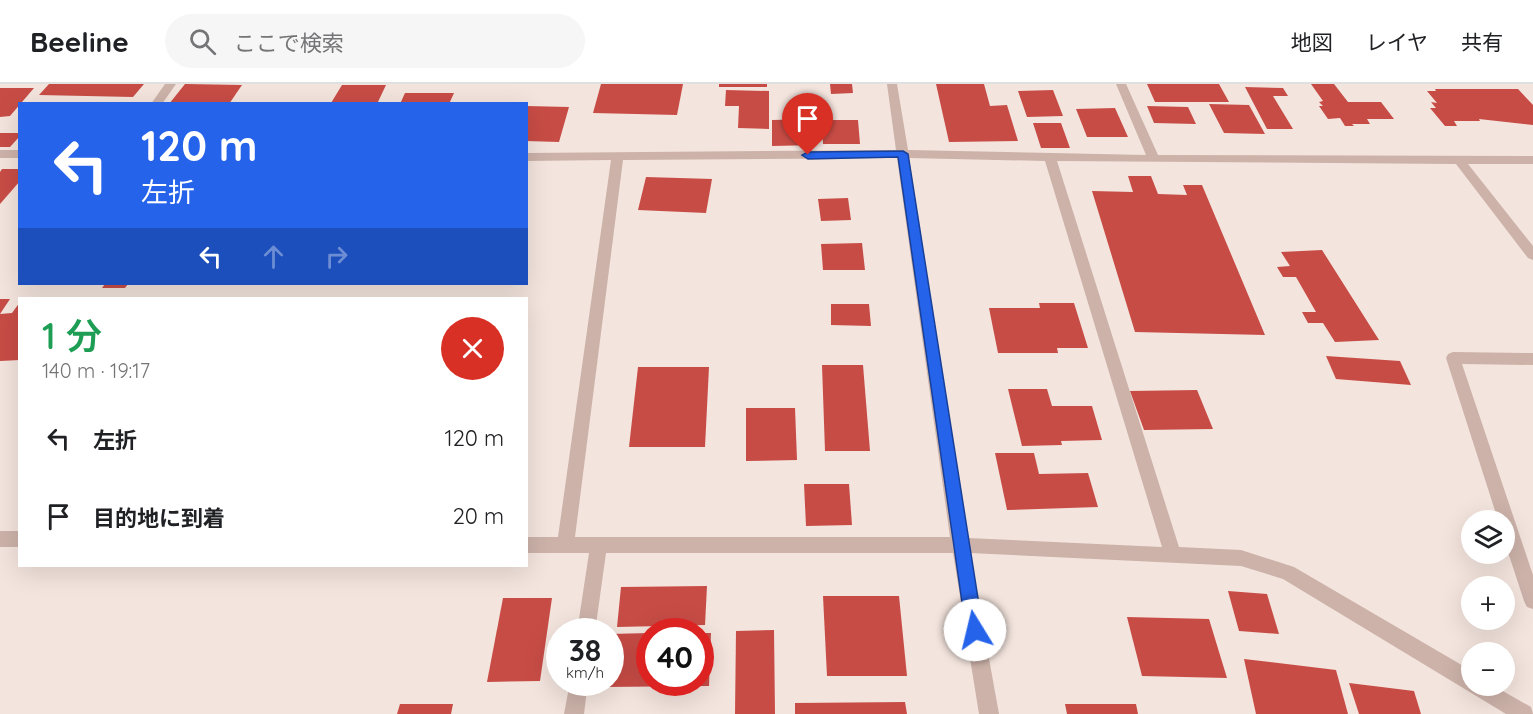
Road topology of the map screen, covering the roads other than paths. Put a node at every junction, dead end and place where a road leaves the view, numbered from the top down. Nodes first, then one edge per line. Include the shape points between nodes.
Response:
1 (171, 84) edge
2 (892, 84) edge
3 (1121, 84) edge
4 (158, 102) edge
5 (0, 154) edge
6 (18, 154) edge
7 (903, 154) junction
8 (528, 157) edge
9 (1050, 157) junction
10 (618, 158) junction
11 (1154, 159) junction
12 (1459, 160) junction
13 (1533, 160) edge
14 (1533, 255) edge
15 (1533, 359) edge
16 (0, 539) edge
17 (18, 539) edge
18 (528, 545) edge
19 (599, 545) junction
20 (960, 545) junction
21 (565, 546) junction
22 (1173, 555) junction
23 (1533, 601) edge
24 (588, 618) edge
25 (1461, 675) edge
26 (577, 696) edge
27 (1494, 696) edge
28 (574, 714) edge
29 (989, 714) edge
30 (1524, 714) edge

1 - 4 street
2 - 7 street
3 - 11 street
5 - 6 street
7 - 9 street
7 - 10 street
7 - 20 street
8 - 10 street
9 - 11 street
9 - 22 street
10 - 21 street
11 - 12 street
12 - 13 street
12 - 14 street
15 - 23 street via 1453,358
16 - 17 street
18 - 21 street
19 - 20 street
19 - 21 street
19 - 24 street
20 - 22 street
20 - 29 street
22 - 25 street via 1241,558 1288,573
26 - 28 street
27 - 30 street

